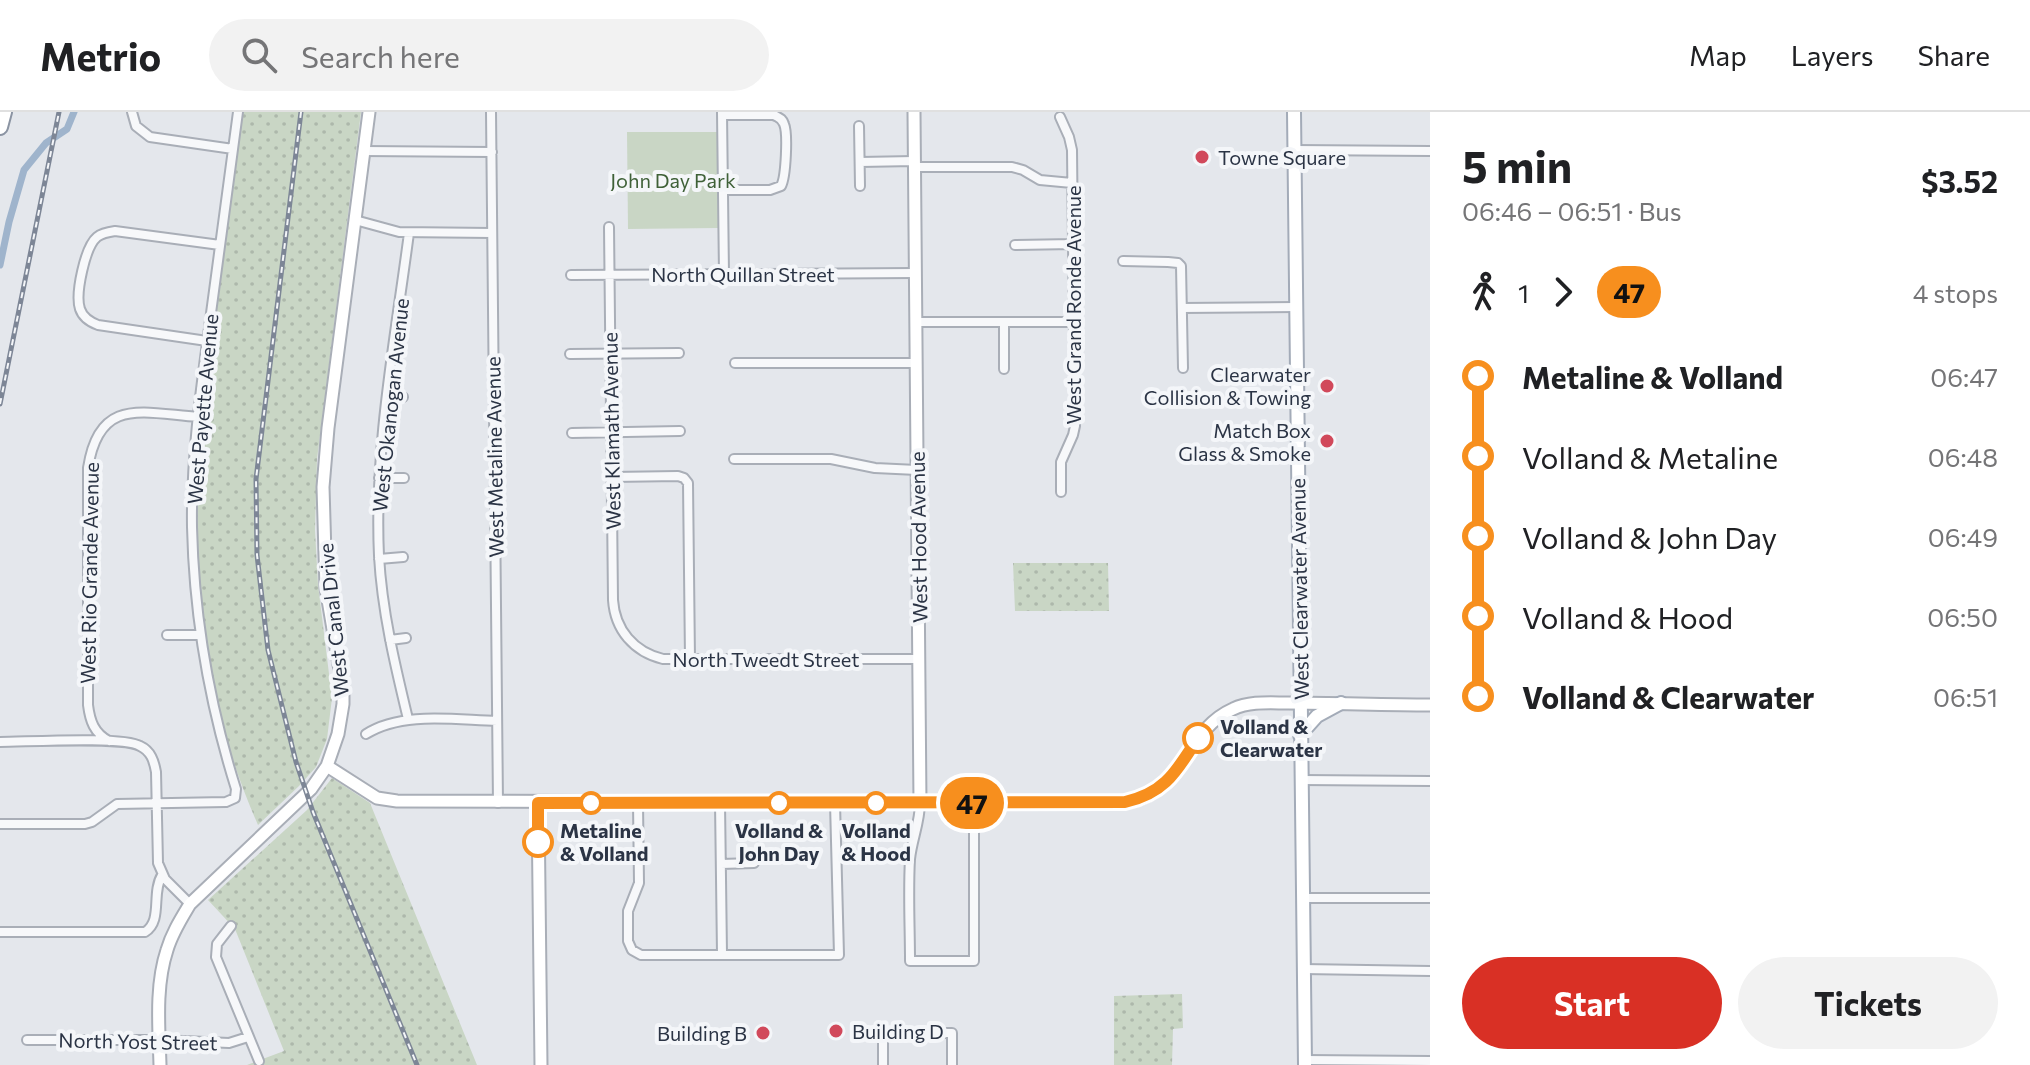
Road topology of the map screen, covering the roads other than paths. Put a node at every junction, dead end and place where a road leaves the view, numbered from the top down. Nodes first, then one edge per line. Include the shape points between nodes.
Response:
1 (4, 112) edge
2 (132, 112) edge
3 (238, 112) edge
4 (369, 112) edge
5 (491, 112) edge
6 (914, 112) edge
7 (1294, 112) edge
8 (722, 113) edge
9 (1060, 117) dead end
10 (859, 126) dead end
11 (0, 127) edge
12 (233, 149) junction
13 (1294, 150) junction
14 (363, 151) junction
15 (1430, 151) edge
16 (492, 152) junction
17 (860, 162) junction
18 (914, 164) junction
19 (1072, 183) junction
20 (860, 186) dead end
21 (723, 190) junction
22 (355, 220) junction
23 (609, 227) dead end
24 (409, 233) junction
25 (492, 233) junction
26 (1073, 244) junction
27 (220, 245) junction
28 (1015, 245) dead end
29 (1123, 261) dead end
30 (915, 273) junction
31 (724, 274) junction
32 (571, 275) dead end
33 (609, 275) junction
34 (1296, 307) junction
35 (1182, 308) junction
36 (399, 315) junction
37 (409, 316) dead end
38 (916, 322) junction
39 (1004, 322) junction
40 (1074, 322) junction
41 (207, 341) junction
42 (679, 353) dead end
43 (570, 354) dead end
44 (611, 354) junction
45 (735, 363) dead end
46 (916, 363) junction
47 (1183, 368) dead end
48 (1004, 369) dead end
49 (388, 395) junction
50 (403, 397) dead end
51 (198, 417) junction
52 (680, 431) dead end
53 (611, 432) junction
54 (572, 433) dead end
55 (734, 459) dead end
56 (917, 470) junction
57 (612, 477) junction
58 (379, 478) junction
59 (404, 478) dead end
60 (1061, 492) dead end
61 (403, 557) dead end
62 (379, 559) junction
63 (622, 632) joint
64 (167, 635) dead end
65 (200, 635) junction
66 (406, 638) dead end
67 (390, 640) junction
68 (690, 659) junction
69 (919, 659) junction
70 (1300, 703) junction
71 (1341, 703) junction
72 (1430, 705) edge
73 (408, 719) junction
74 (497, 721) junction
75 (366, 734) dead end
76 (1300, 735) junction
77 (109, 741) junction
78 (0, 742) edge
79 (327, 766) junction
80 (1301, 780) junction
81 (1430, 781) edge
82 (498, 803) junction
83 (538, 803) junction
84 (638, 803) junction
85 (720, 803) junction
86 (835, 803) junction
87 (920, 803) junction
88 (974, 803) junction
89 (157, 804) junction
90 (0, 824) edge
91 (754, 863) dead end
92 (721, 864) junction
93 (162, 875) junction
94 (1302, 898) junction
95 (1430, 898) edge
96 (190, 904) junction
97 (225, 929) dead end
98 (0, 932) edge
99 (722, 954) junction
100 (1303, 969) junction
101 (1430, 971) edge
102 (248, 1037) junction
103 (27, 1040) dead end
104 (160, 1040) junction
105 (259, 1061) dead end
106 (1430, 1061) edge
107 (1305, 1063) edge
108 (1392, 1063) edge
109 (160, 1065) edge
110 (541, 1065) edge
111 (883, 1065) edge
112 (952, 1065) edge

1 - 11 highway
2 - 12 street via 136,126 150,137
3 - 12 street, West Payette Avenue
4 - 14 street, West Canal Drive
5 - 16 street, West Metaline Avenue
6 - 18 street, West Hood Avenue
7 - 13 main road, West Clearwater Avenue
8 - 21 street
8 - 21 street via 777,116 784,124 785,143 785,177 778,188
9 - 19 street, West Grand Ronde Avenue via 1071,143
10 - 17 street
12 - 27 street, West Payette Avenue
13 - 15 street
13 - 34 main road, West Clearwater Avenue
14 - 16 street
14 - 22 street, West Canal Drive
16 - 25 street, West Metaline Avenue
17 - 18 street
17 - 20 street
18 - 19 street via 1012,167 1040,180
18 - 30 street, West Hood Avenue
19 - 26 street, West Grand Ronde Avenue
21 - 31 street
22 - 24 street
22 - 79 street, West Canal Drive via 322,505 326,588 343,704
23 - 33 street, West Klamath Avenue
24 - 25 street
24 - 36 street, West Okanogan Avenue
25 - 74 street, West Metaline Avenue
26 - 28 street
26 - 40 street, West Grand Ronde Avenue
27 - 41 street, West Payette Avenue
27 - 41 street via 115,231 101,234 87,254 78,298 85,318 98,325
29 - 35 street via 1178,263
30 - 31 street, North Quillan Street
30 - 38 street, West Hood Avenue
31 - 33 street, North Quillan Street
32 - 33 street, North Quillan Street
33 - 44 street, West Klamath Avenue
34 - 35 street
34 - 70 main road, West Clearwater Avenue
35 - 47 street
36 - 37 street
36 - 49 street, West Okanogan Avenue
38 - 39 street
38 - 46 street, West Hood Avenue
39 - 40 street
39 - 48 street
40 - 60 street, West Grand Ronde Avenue via 1075,426 1061,462
41 - 51 street, West Payette Avenue
42 - 44 street
43 - 44 street
44 - 53 street, West Klamath Avenue
45 - 46 street
46 - 56 street, West Hood Avenue
49 - 50 street
49 - 58 street, West Okanogan Avenue
51 - 65 street, West Payette Avenue via 192,524
51 - 77 street, West Rio Grande Avenue via 125,413 103,428 91,452 88,705 96,732
52 - 53 street
53 - 54 street
53 - 57 street, West Klamath Avenue
55 - 56 street via 831,459
56 - 69 street, West Hood Avenue
57 - 63 street, West Klamath Avenue via 613,600
57 - 68 street via 678,476 688,486
58 - 59 street
58 - 62 street, West Okanogan Avenue
61 - 62 street
62 - 67 street, West Okanogan Avenue
63 - 68 street, North Tweedt Street via 656,657
64 - 65 street
65 - 89 street, West Payette Avenue via 235,798
66 - 67 street
67 - 73 street, West Okanogan Avenue
68 - 69 street, North Tweedt Street
69 - 87 street, West Hood Avenue
70 - 71 street
70 - 76 main road, West Clearwater Avenue
70 - 88 street via 1231,709 1201,734 1165,783 1131,801
71 - 72 street
71 - 76 main road via 1317,716
73 - 74 street
73 - 75 street
74 - 82 street, West Metaline Avenue
76 - 80 main road, West Clearwater Avenue
77 - 78 street
77 - 89 street via 132,743 148,752 155,763
79 - 82 street via 382,800
79 - 96 street, West Canal Drive via 311,789
80 - 81 street
80 - 94 main road, West Clearwater Avenue
82 - 83 street
83 - 84 street
83 - 110 street
84 - 85 street
84 - 99 street via 639,883 628,916 632,950 641,955
85 - 86 street
85 - 92 street
86 - 87 street
86 - 99 street via 839,955
87 - 88 street
87 - 88 street, West Hood Avenue via 910,862 910,961 974,961
89 - 90 street via 117,804 85,824
89 - 93 street
91 - 92 street
92 - 99 street
93 - 96 street
93 - 98 street via 154,925 145,932
94 - 95 street
94 - 100 main road, West Clearwater Avenue
96 - 104 street, West Canal Drive via 163,963
97 - 102 street via 215,953
100 - 101 street
100 - 107 main road, West Clearwater Avenue
102 - 104 street, North Yost Street via 229,1043
102 - 105 street
103 - 104 street, North Yost Street
104 - 109 street, West Canal Drive
106 - 108 street
107 - 108 street
111 - 112 street via 883,1033 952,1033

